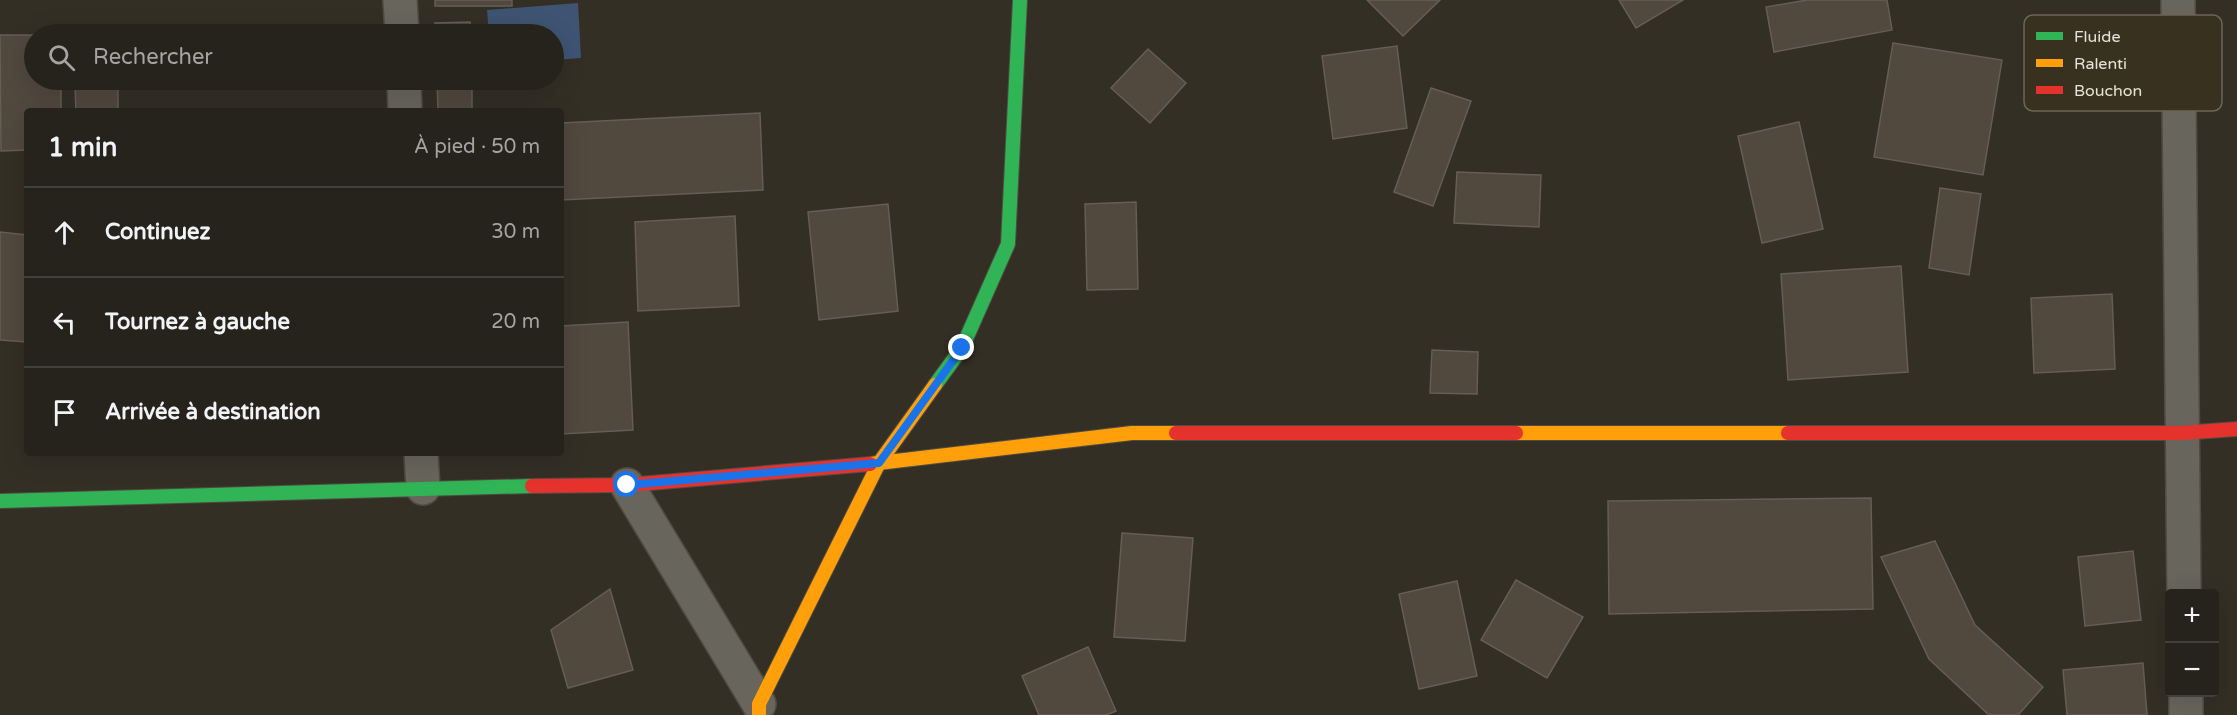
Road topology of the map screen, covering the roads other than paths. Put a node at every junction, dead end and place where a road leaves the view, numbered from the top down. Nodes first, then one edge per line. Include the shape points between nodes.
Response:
1 (400, 0) edge
2 (1020, 0) edge
3 (2178, 0) edge
4 (2178, 15) edge
5 (401, 24) edge
6 (404, 90) edge
7 (405, 108) edge
8 (2179, 111) edge
9 (2237, 429) edge
10 (2181, 433) junction
11 (421, 456) edge
12 (879, 463) junction
13 (627, 485) junction
14 (423, 488) junction
15 (0, 501) edge
16 (2184, 589) edge
17 (2186, 697) edge
18 (759, 710) edge
19 (2186, 715) edge

1 - 5 street
2 - 12 street via 1008,244 962,348
3 - 4 street
6 - 7 street
8 - 10 street
9 - 10 street
10 - 12 street via 1132,433
10 - 16 street
11 - 14 street
12 - 13 street
12 - 18 street
13 - 14 street
13 - 18 street
14 - 15 street
17 - 19 street

